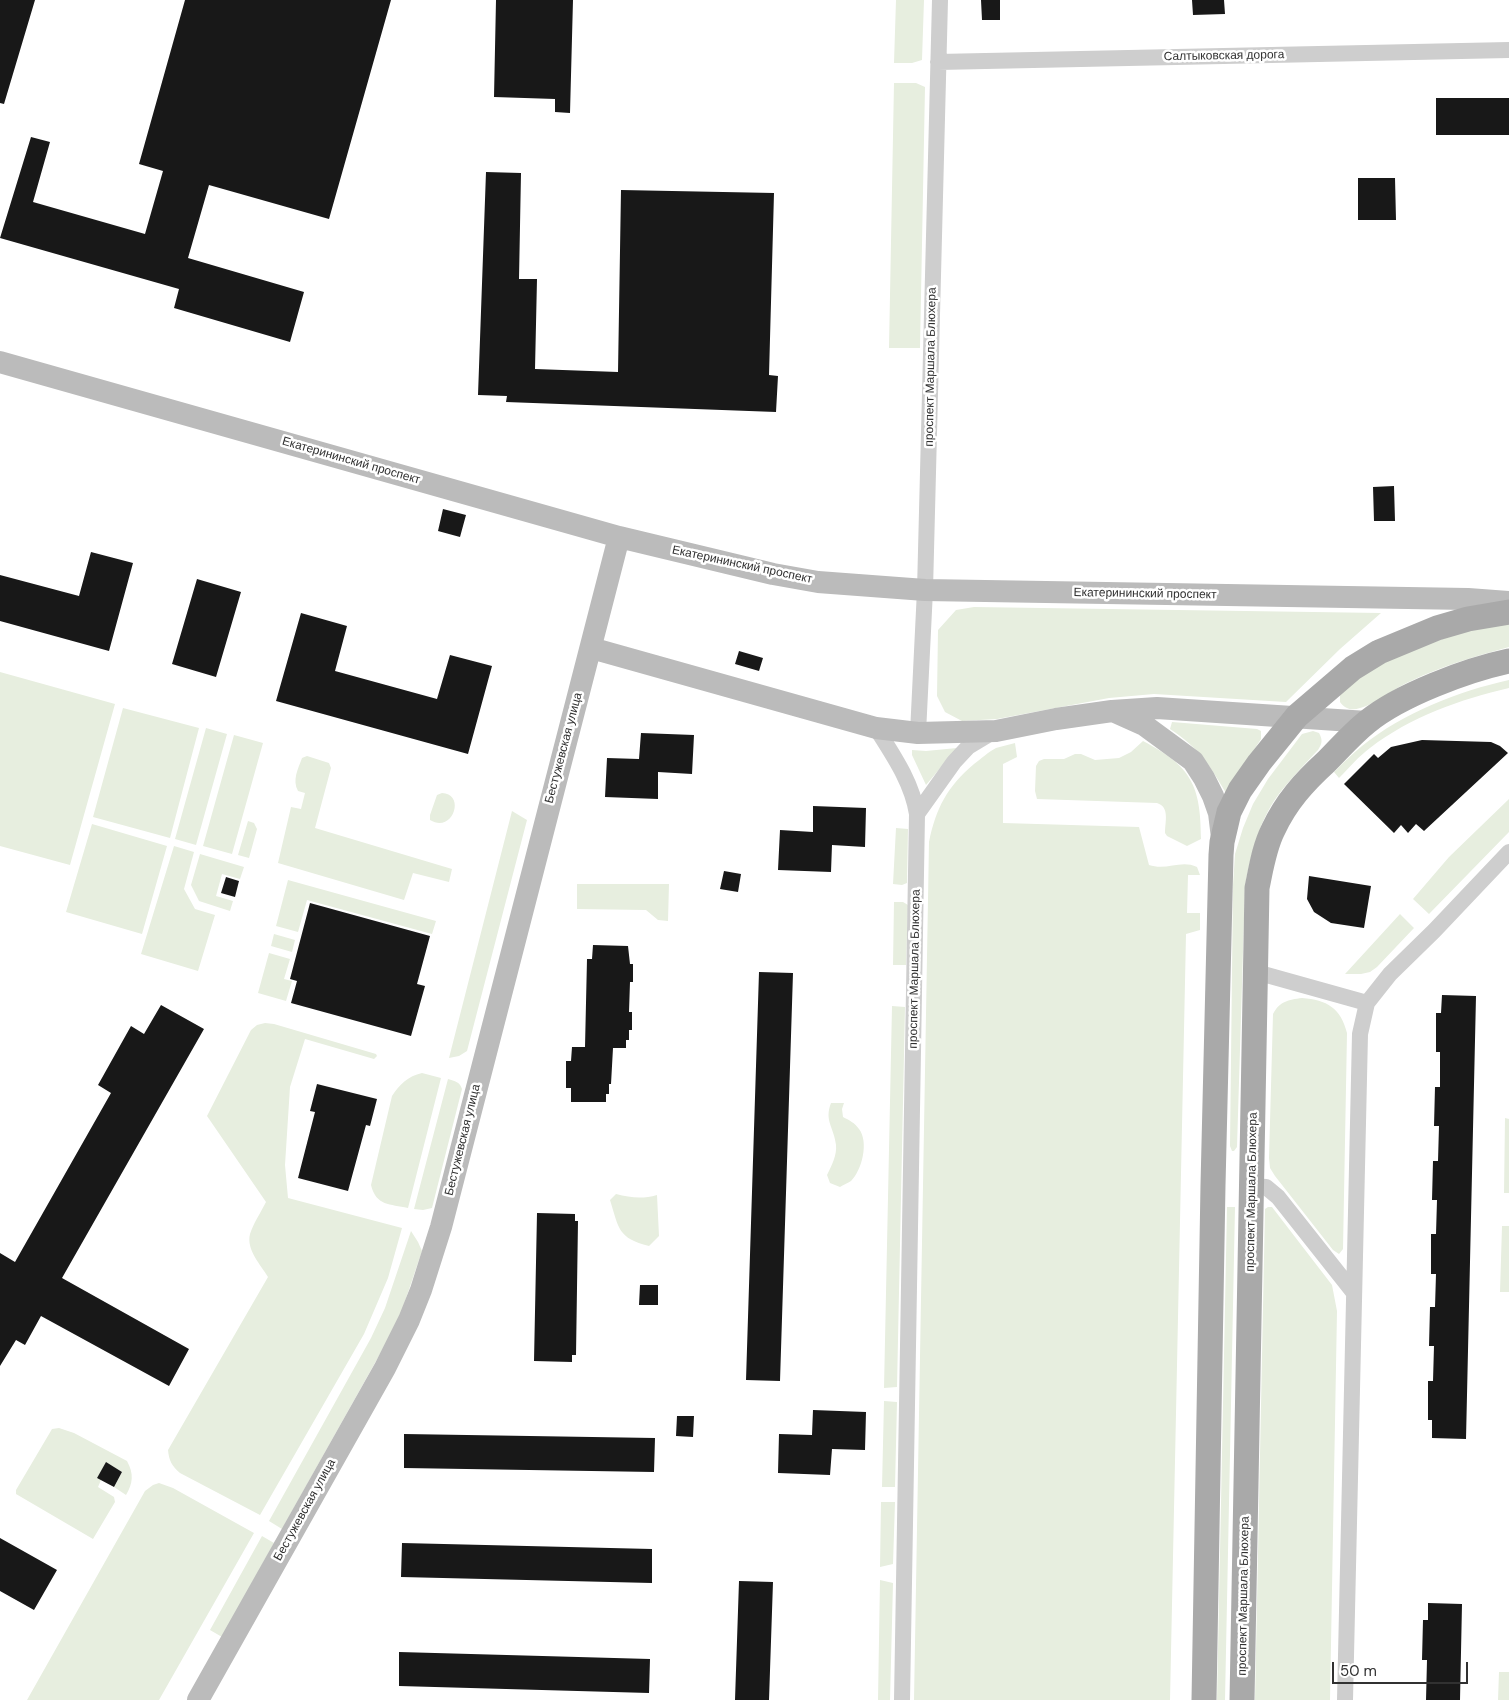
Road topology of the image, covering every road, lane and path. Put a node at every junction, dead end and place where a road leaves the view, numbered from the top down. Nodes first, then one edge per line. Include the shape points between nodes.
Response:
1 (940, 0) edge
2 (1509, 50) edge
3 (938, 62) junction
4 (0, 362) edge
5 (620, 537) junction
6 (925, 590) junction
7 (1509, 602) edge
8 (1509, 612) edge
9 (590, 648) junction
10 (1509, 661) edge
11 (1112, 711) junction
12 (1297, 716) junction
13 (1367, 722) junction
14 (876, 728) junction
15 (996, 730) junction
16 (918, 733) junction
17 (918, 814) junction
18 (1222, 842) junction
19 (1504, 857) edge
20 (1256, 972) junction
21 (1367, 1003) junction
22 (1213, 1185) junction
23 (1252, 1186) junction
24 (1354, 1293) junction
25 (198, 1700) edge
26 (902, 1700) edge
27 (1204, 1700) edge
28 (1242, 1700) edge
29 (1345, 1700) edge

1 - 3 street, проспект Маршала Блюхера
2 - 3 street, Салтыковская дорога
3 - 6 street, проспект Маршала Блюхера
4 - 5 street, Екатерининский проспект
5 - 6 street, Екатерининский проспект via 818,582
5 - 9 street, Бестужевская улица
6 - 7 street, Екатерининский проспект
6 - 16 street, проспект Маршала Блюхера
8 - 12 main road via 1437,628 1379,652 1354,668
9 - 14 street
9 - 25 street, Бестужевская улица via 421,1290 385,1368
10 - 13 main road, проспект Маршала Блюхера via 1419,692
11 - 12 street via 1157,708
11 - 15 street
11 - 18 street via 1144,725 1193,761 1219,813
12 - 13 street
12 - 18 main road via 1240,790 1229,812
13 - 20 main road, проспект Маршала Блюхера via 1301,786 1272,830 1257,888
14 - 16 street
14 - 17 street, проспект Маршала Блюхера via 897,759 915,799
15 - 16 street
15 - 17 street via 963,752
17 - 26 street, проспект Маршала Блюхера
18 - 22 main road
19 - 21 street via 1390,974
20 - 21 street
20 - 23 main road, проспект Маршала Блюхера
21 - 24 street via 1360,1034
22 - 23 main road
22 - 27 main road
23 - 24 street via 1266,1187 1278,1197
23 - 28 main road, проспект Маршала Блюхера
24 - 29 street

